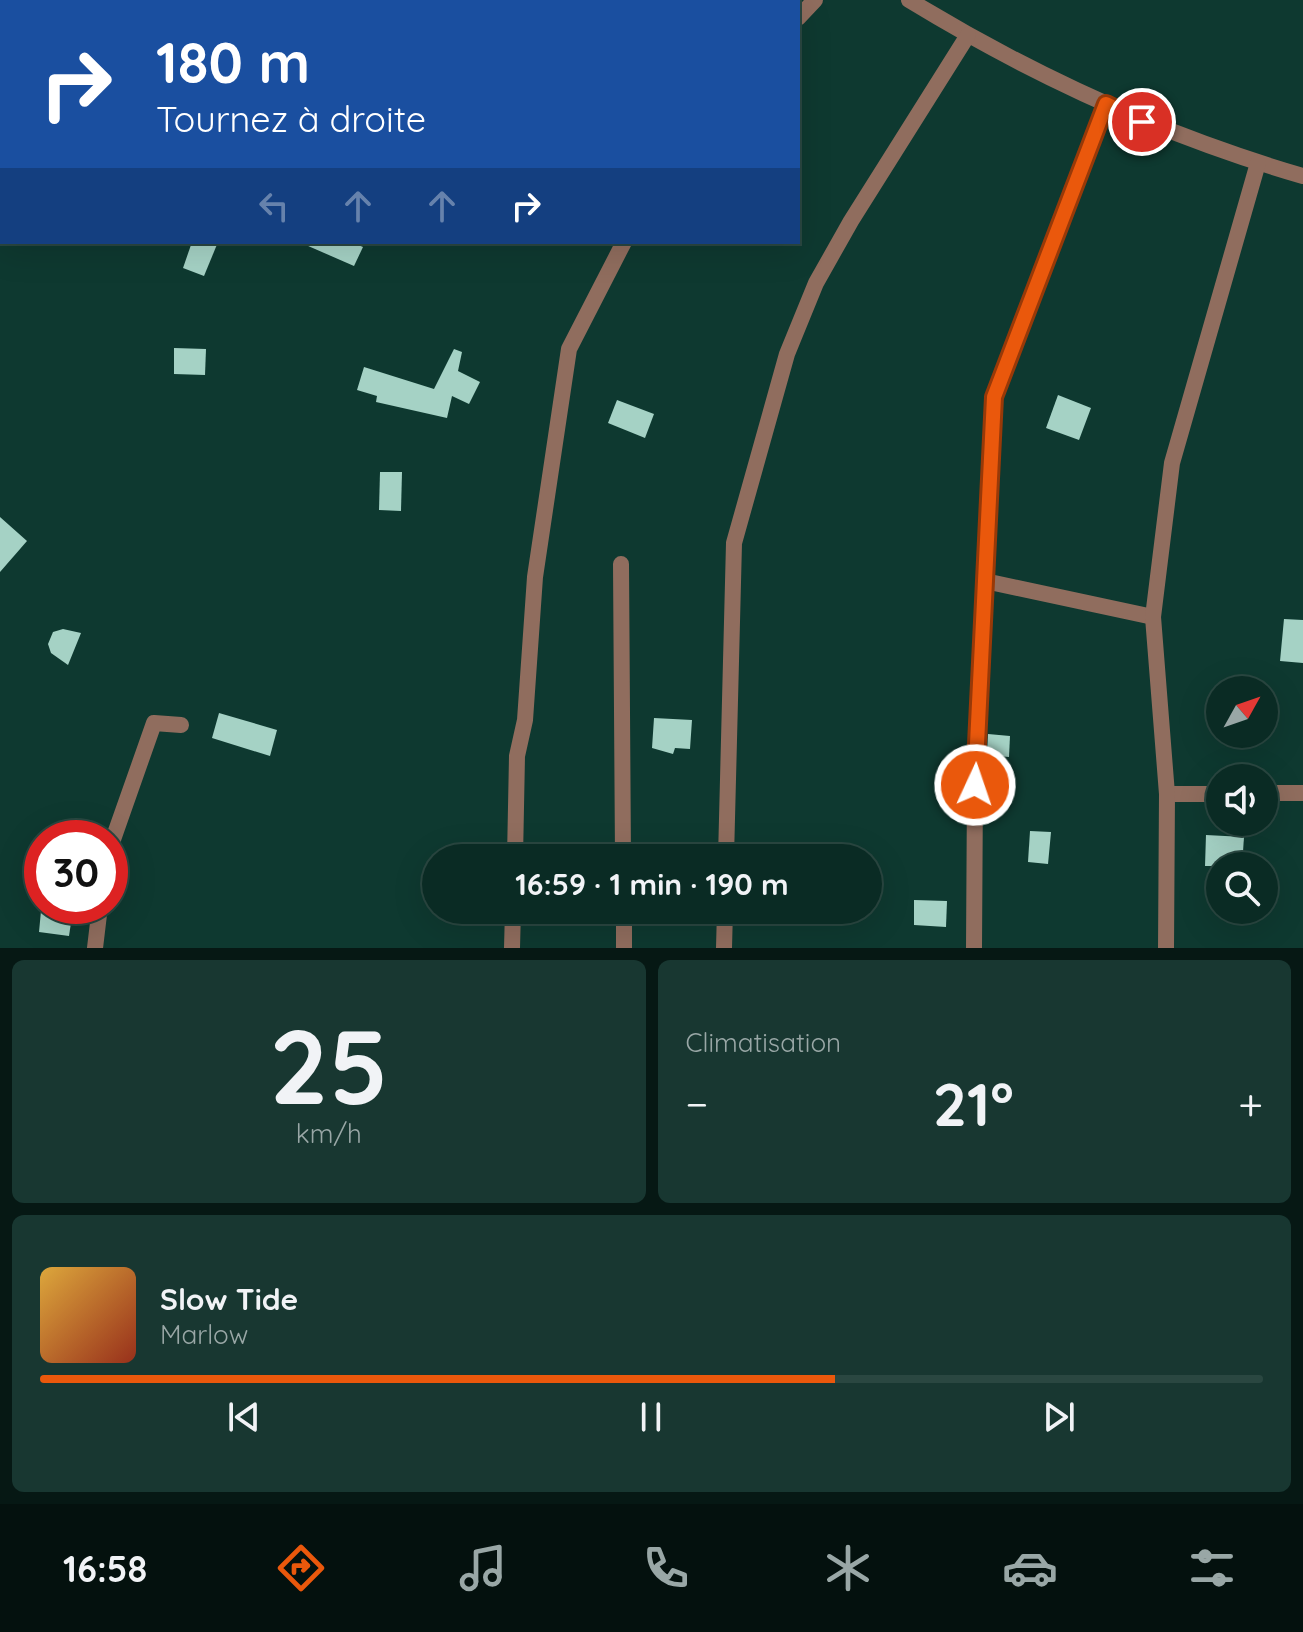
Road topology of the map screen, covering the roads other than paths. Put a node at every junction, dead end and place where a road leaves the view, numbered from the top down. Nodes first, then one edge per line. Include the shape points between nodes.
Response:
1 (815, 0) edge
2 (909, 0) edge
3 (800, 16) edge
4 (968, 35) junction
5 (1106, 104) junction
6 (1258, 163) junction
7 (1303, 176) edge
8 (623, 244) edge
9 (621, 564) dead end
10 (985, 581) junction
11 (1153, 617) junction
12 (181, 725) dead end
13 (1278, 793) edge
14 (1303, 793) edge
15 (1167, 794) junction
16 (1206, 794) edge
17 (120, 820) edge
18 (515, 844) edge
19 (623, 844) edge
20 (726, 844) edge
21 (98, 924) edge
22 (513, 924) edge
23 (624, 924) edge
24 (725, 924) edge
25 (95, 948) edge
26 (512, 948) edge
27 (624, 948) edge
28 (724, 948) edge
29 (974, 948) edge
30 (1166, 948) edge

1 - 3 street
2 - 4 street
4 - 5 street
4 - 20 street via 851,221 816,283 787,354 734,543
5 - 6 street
5 - 10 street via 996,386
6 - 7 street
6 - 11 street via 1172,463
8 - 18 street via 569,349 535,577 525,720 517,756
9 - 19 street
10 - 11 street
10 - 29 street
11 - 15 street
12 - 17 street via 154,723
13 - 14 street
15 - 16 street
15 - 30 street
21 - 25 street
22 - 26 street
23 - 27 street
24 - 28 street

